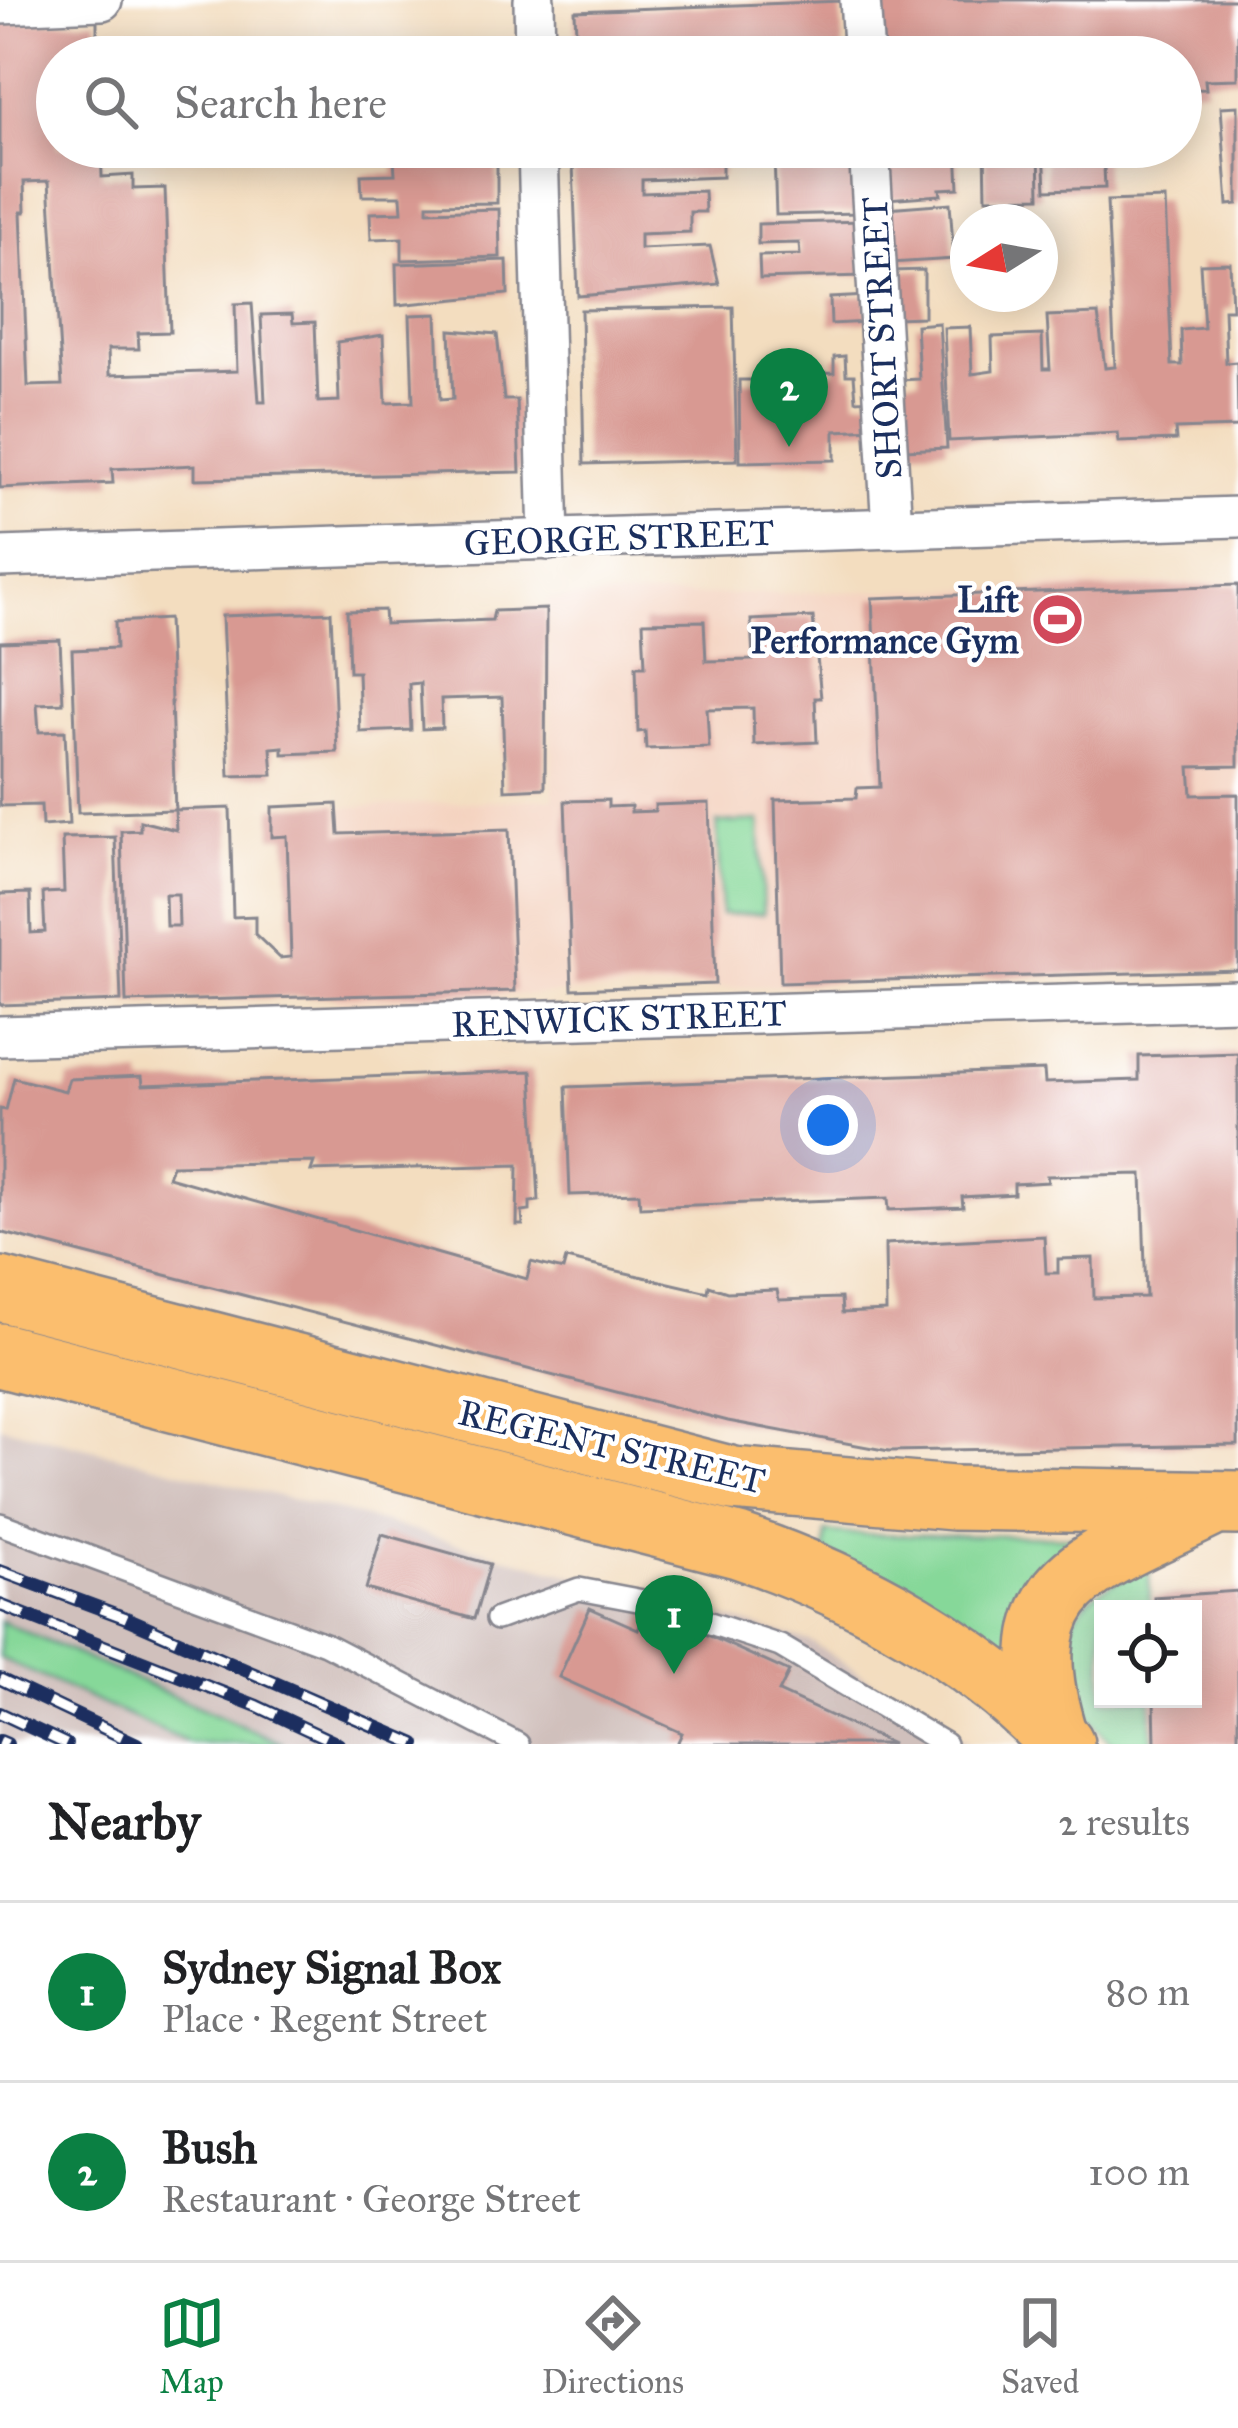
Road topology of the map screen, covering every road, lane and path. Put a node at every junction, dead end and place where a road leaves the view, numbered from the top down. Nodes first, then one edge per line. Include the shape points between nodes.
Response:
1 (102, 0) edge
2 (534, 0) edge
3 (860, 0) edge
4 (0, 4) edge
5 (535, 36) edge
6 (863, 36) edge
7 (539, 168) edge
8 (870, 168) edge
9 (1238, 517) edge
10 (892, 528) junction
11 (549, 540) junction
12 (0, 557) edge
13 (1238, 1000) edge
14 (0, 1036) edge
15 (0, 1288) edge
16 (0, 1354) edge
17 (1227, 1503) edge
18 (0, 1525) edge
19 (497, 1619) dead end
20 (1058, 1740) edge
21 (518, 1744) edge
22 (945, 1744) edge

1 - 4 street
2 - 5 street
3 - 6 street
7 - 11 street
8 - 10 street, SHORT STREET
9 - 10 street, GEORGE STREET
10 - 11 street, GEORGE STREET
11 - 12 street, GEORGE STREET
13 - 14 street, RENWICK STREET
15 - 17 main road, REGENT STREET via 733,1479 953,1498
16 - 20 main road, REGENT STREET via 790,1564 938,1641
17 - 20 main road via 1092,1564 1050,1607 1039,1665
18 - 21 lane via 326,1644
19 - 22 lane via 578,1589 643,1601 780,1646

